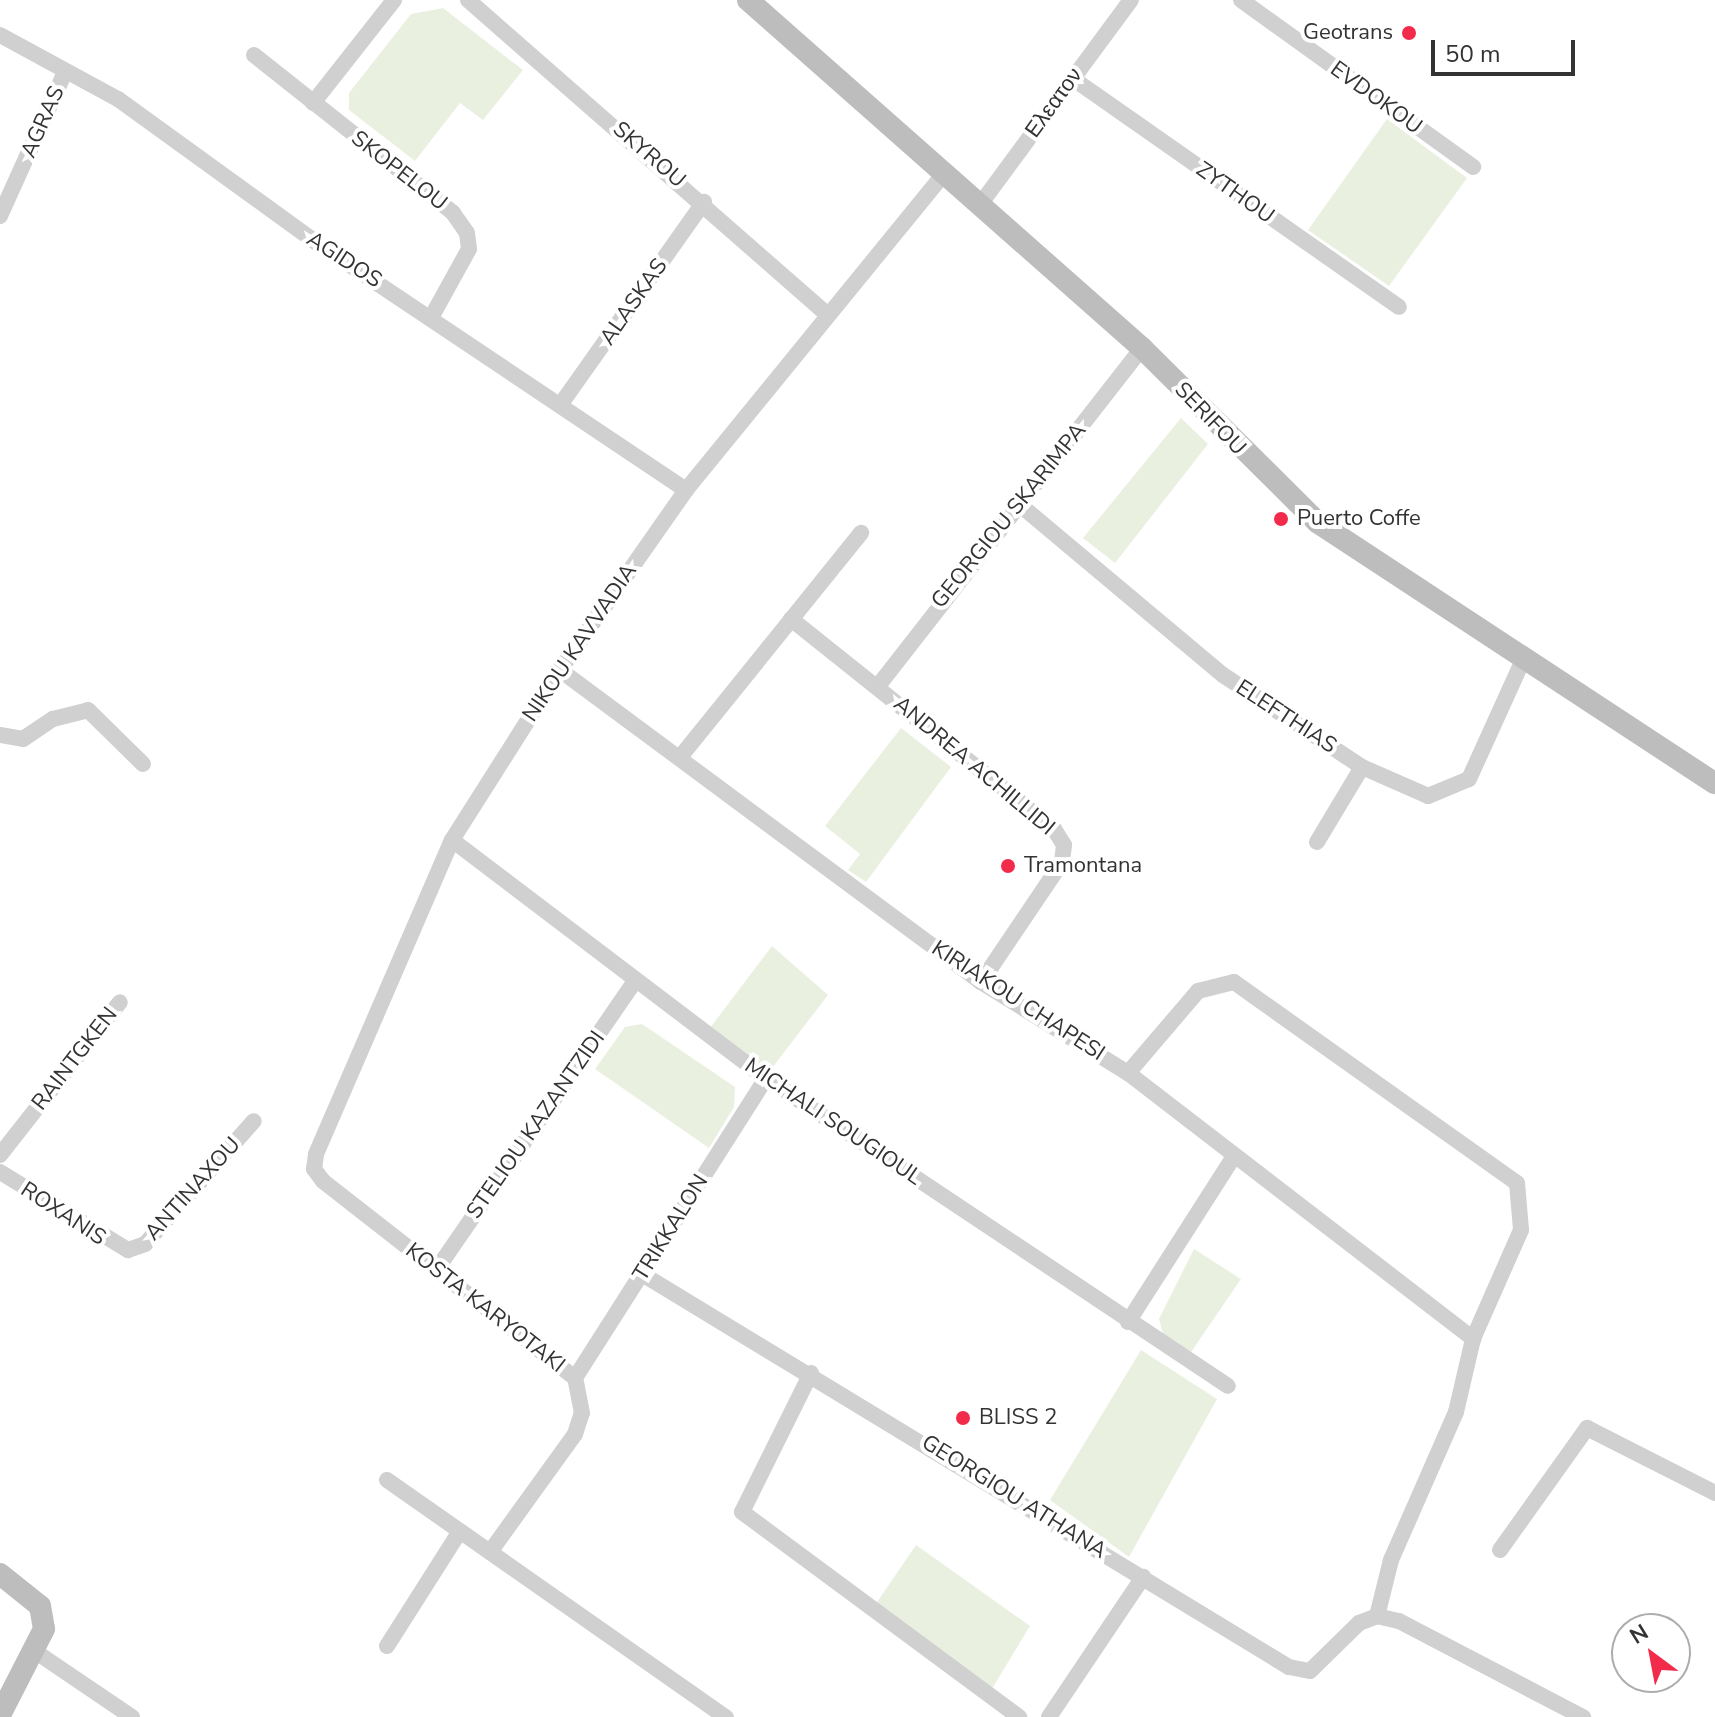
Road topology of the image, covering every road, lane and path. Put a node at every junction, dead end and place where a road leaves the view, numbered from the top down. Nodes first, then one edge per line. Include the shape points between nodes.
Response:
1 (394, 0) edge
2 (468, 0) edge
3 (748, 0) edge
4 (1131, 0) edge
5 (1241, 0) edge
6 (0, 35) edge
7 (254, 55) dead end
8 (65, 72) junction
9 (1072, 78) junction
10 (313, 103) junction
11 (1473, 167) dead end
12 (943, 175) junction
13 (704, 202) junction
14 (979, 206) junction
15 (0, 216) edge
16 (1399, 307) dead end
17 (825, 313) junction
18 (432, 316) junction
19 (1142, 348) junction
20 (563, 401) junction
21 (686, 490) junction
22 (1019, 504) junction
23 (861, 533) dead end
24 (791, 619) junction
25 (1524, 658) junction
26 (560, 670) junction
27 (878, 686) junction
28 (0, 735) edge
29 (681, 756) junction
30 (143, 764) dead end
31 (1362, 767) junction
32 (1715, 783) edge
33 (452, 840) junction
34 (1317, 842) dead end
35 (635, 981) junction
36 (981, 982) junction
37 (120, 1002) dead end
38 (1128, 1073) junction
39 (766, 1078) junction
40 (254, 1121) dead end
41 (0, 1155) edge
42 (1234, 1156) junction
43 (314, 1169) joint
44 (0, 1172) edge
45 (128, 1250) joint
46 (437, 1269) junction
47 (642, 1274) junction
48 (1128, 1322) junction
49 (1473, 1339) junction
50 (811, 1373) junction
51 (575, 1378) junction
52 (1228, 1386) dead end
53 (387, 1480) dead end
54 (1715, 1493) edge
55 (460, 1531) junction
56 (1500, 1550) dead end
57 (490, 1552) junction
58 (0, 1574) edge
59 (1143, 1577) junction
60 (1377, 1616) junction
61 (387, 1646) dead end
62 (36, 1652) junction
63 (0, 1715) edge
64 (132, 1717) edge
65 (726, 1717) edge
66 (1019, 1717) edge
67 (1049, 1717) edge
68 (1583, 1717) edge

1 - 10 street
2 - 13 street, SKYROU
3 - 12 street, SERIFOU
4 - 9 street, Ελεατον
5 - 11 street, EVDOKOU
6 - 8 street, AGIDOS
7 - 10 street, SKOPELOU
8 - 15 street, AGRAS
8 - 18 street, AGIDOS via 118,99
9 - 14 street, Ελεατον
9 - 16 street, ZYTHOU
10 - 18 street, SKOPELOU via 453,213 467,233 469,249
12 - 14 street, SERIFOU
12 - 17 street, NIKOU KAVVADIA
13 - 17 street, SKYROU
13 - 20 street, ALASKAS
14 - 19 street, SERIFOU
17 - 21 street, NIKOU KAVVADIA
18 - 20 street, AGIDOS
19 - 22 street, GEORGIOU SKARIMPA
19 - 25 street, SERIFOU via 1317,522
20 - 21 street, AGIDOS
21 - 26 street, NIKOU KAVVADIA
22 - 27 street, GEORGIOU SKARIMPA
22 - 31 street, ELEFTHIAS via 1223,675
23 - 24 street
24 - 27 street, ANDREA ACHILLIDI
24 - 29 street
25 - 31 street, ELEFTHIAS via 1469,779 1449,793 1428,796
25 - 32 street, SERIFOU
26 - 29 street, KIRIAKOU CHAPESI
26 - 33 street, NIKOU KAVVADIA
27 - 36 street, ANDREA ACHILLIDI via 1054,829 1064,845 1062,862
28 - 30 street via 23,739 53,719 88,710
29 - 36 street, KIRIAKOU CHAPESI
31 - 34 street
33 - 35 street, MICHALI SOUGIOUL
33 - 43 street, NIKOU KAVVADIA
35 - 39 street, MICHALI SOUGIOUL
35 - 46 street, STELIOU KAZANTZIDI
36 - 38 street, KIRIAKOU CHAPESI
37 - 41 street, RAINTGKEN
38 - 42 street, KIRIAKOU CHAPESI
38 - 49 street via 1198,991 1234,982 1502,1165 1517,1183 1521,1230
39 - 47 street, TRIKKALON
39 - 48 street, MICHALI SOUGIOUL
40 - 45 street, ANTINAXOU via 145,1244
42 - 48 street
42 - 49 street, KIRIAKOU CHAPESI
43 - 46 street, KOSTA KARYOTAKI
44 - 45 street, ROXANIS
46 - 51 street, KOSTA KARYOTAKI
47 - 50 street, GEORGIOU ATHANA
47 - 51 street, TRIKKALON
48 - 52 street, MICHALI SOUGIOUL
49 - 60 street via 1456,1412 1391,1560
50 - 59 street, GEORGIOU ATHANA
50 - 66 street via 742,1512
51 - 57 street, KOSTA KARYOTAKI via 582,1413 575,1434
53 - 55 street
54 - 56 street via 1587,1428
55 - 57 street
55 - 61 street
57 - 65 street
58 - 62 street via 40,1606 44,1629
59 - 60 street, GEORGIOU ATHANA via 1299,1669 1329,1659 1359,1623
59 - 67 street
60 - 68 street via 1399,1621
62 - 63 street
62 - 64 street

